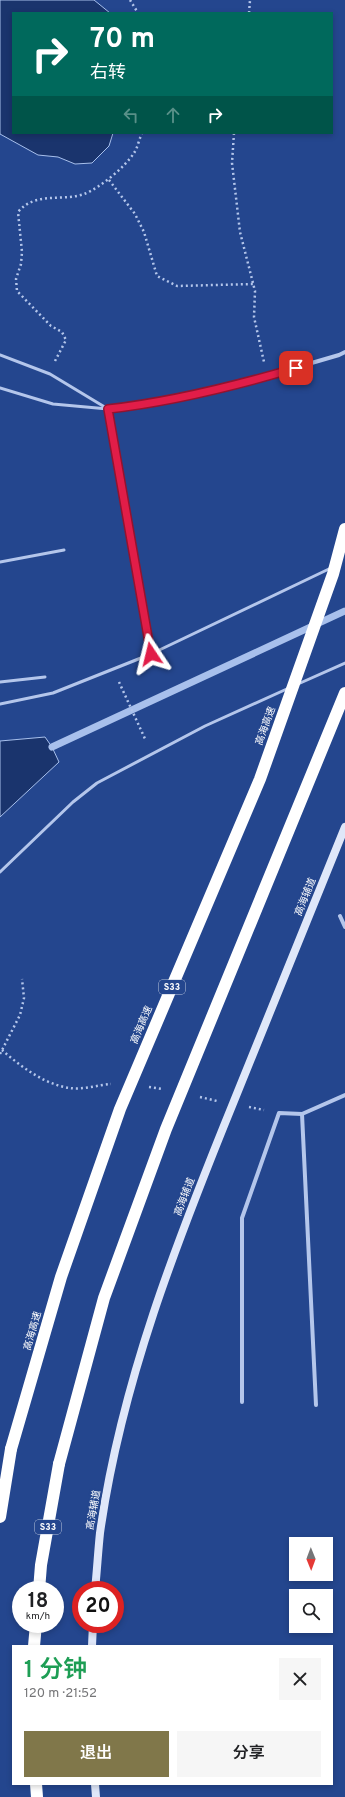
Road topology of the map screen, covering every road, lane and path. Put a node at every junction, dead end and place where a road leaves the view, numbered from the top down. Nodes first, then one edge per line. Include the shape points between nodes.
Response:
1 (130, 0) edge
2 (250, 0) edge
3 (137, 12) edge
4 (249, 12) edge
5 (142, 134) edge
6 (234, 134) edge
7 (109, 180) junction
8 (254, 284) junction
9 (345, 352) edge
10 (0, 355) edge
11 (50, 374) junction
12 (267, 376) junction
13 (0, 388) edge
14 (144, 405) joint
15 (108, 409) junction
16 (345, 529) edge
17 (64, 550) dead end
18 (0, 562) edge
19 (338, 564) dead end
20 (151, 654) junction
21 (345, 663) edge
22 (113, 669) junction
23 (46, 676) dead end
24 (0, 682) edge
25 (345, 693) edge
26 (0, 704) edge
27 (152, 754) junction
28 (345, 827) edge
29 (0, 872) edge
30 (340, 916) dead end
31 (345, 927) edge
32 (22, 979) dead end
33 (0, 1054) edge
34 (345, 1095) edge
35 (302, 1114) junction
36 (242, 1402) dead end
37 (316, 1404) dead end
38 (0, 1517) edge
39 (40, 1581) edge
40 (97, 1581) edge
41 (35, 1633) edge
42 (93, 1633) edge
43 (34, 1645) edge
44 (92, 1645) edge
45 (36, 1785) edge
46 (95, 1785) edge
47 (37, 1797) edge
48 (96, 1797) edge

1 - 3 path
2 - 4 path
5 - 7 path via 134,153
6 - 8 path via 232,163 240,232
7 - 8 path via 135,214 144,232 157,276 177,286
7 - 11 path via 84,194 25,203 18,212 22,252 16,291 51,326 62,332 66,340
8 - 12 path via 254,317
9 - 12 street
10 - 11 lane
11 - 15 lane
12 - 14 street
13 - 15 lane via 53,404
14 - 15 lane
15 - 20 lane
16 - 38 highway, 高海高速 / S33, bridge via 333,574 260,779 117,1116 61,1277 11,1449
17 - 18 lane
19 - 20 lane
20 - 22 lane
21 - 27 lane via 205,726
22 - 26 lane via 53,692
22 - 27 path
23 - 24 lane
25 - 39 highway, S33, bridge via 166,1129 104,1298 59,1464
27 - 29 lane via 98,783 73,802
28 - 40 main road, 高海辅道, bridge via 196,1194 157,1300 134,1372 114,1457 100,1534
30 - 31 street
32 - 33 path via 24,998 20,1015
34 - 35 street
35 - 36 street via 279,1114 242,1218
35 - 37 street
41 - 43 highway
42 - 44 main road
45 - 47 highway
46 - 48 main road

